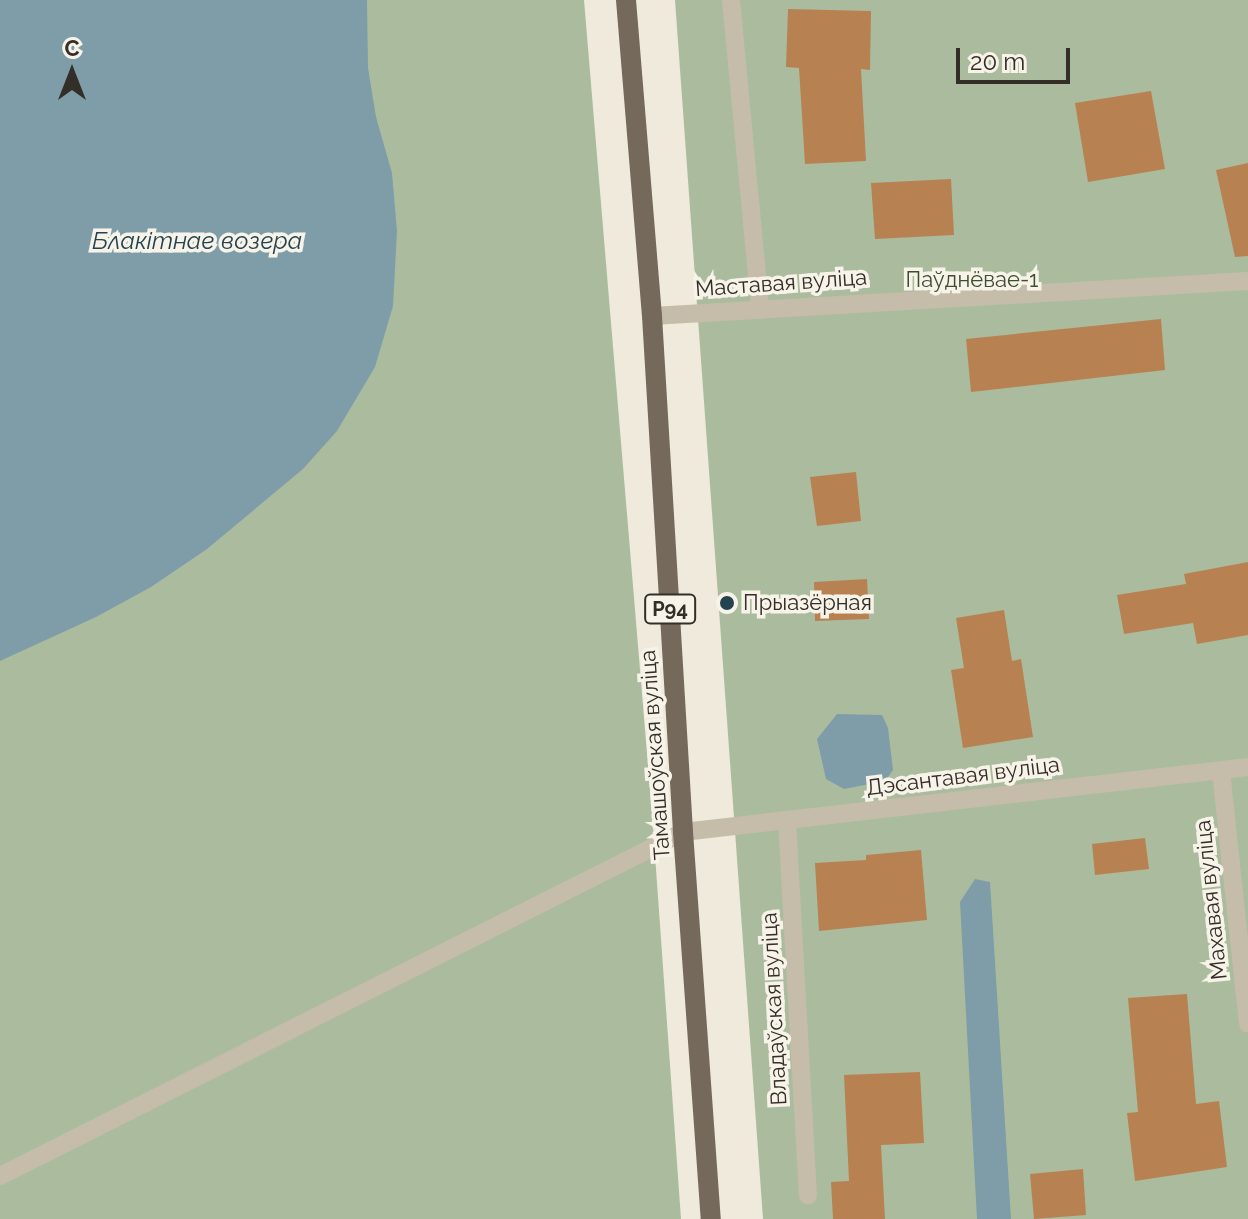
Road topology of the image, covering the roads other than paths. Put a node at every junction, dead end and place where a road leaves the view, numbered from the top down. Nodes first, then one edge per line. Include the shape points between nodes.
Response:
1 (626, 0) edge
2 (731, 0) edge
3 (1248, 281) edge
4 (760, 307) junction
5 (652, 316) junction
6 (1248, 767) edge
7 (1221, 771) junction
8 (787, 821) junction
9 (683, 832) junction
10 (1248, 1024) edge
11 (0, 1176) edge
12 (808, 1195) dead end
13 (711, 1219) edge

1 - 5 main road, Тамашоўская вуліца / Р94
2 - 4 lane
3 - 4 lane, Маставая вуліца
4 - 5 lane, Маставая вуліца
5 - 9 main road, Тамашоўская вуліца / Р94
6 - 7 lane, Дэсантавая вуліца
7 - 8 lane, Дэсантавая вуліца
7 - 10 lane, Махавая вуліца
8 - 9 lane, Дэсантавая вуліца
8 - 12 lane, Владаўская вуліца
9 - 11 lane
9 - 13 main road, Тамашоўская вуліца / Р94

